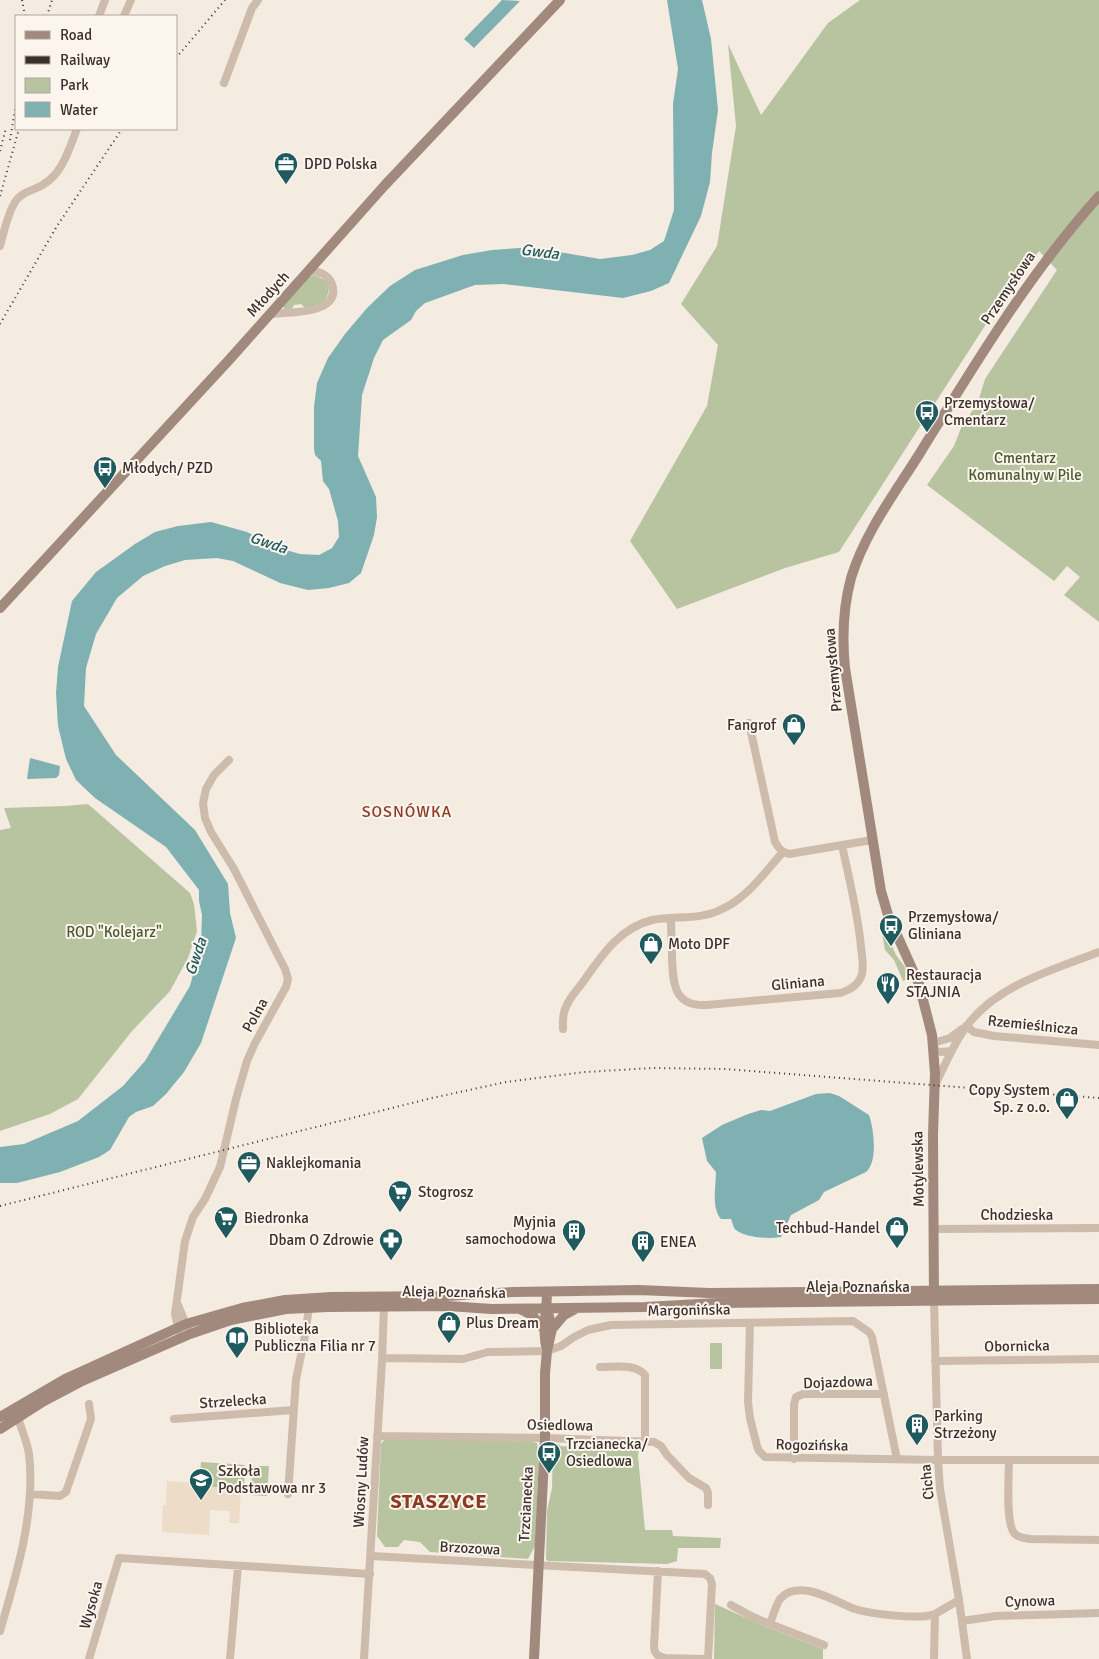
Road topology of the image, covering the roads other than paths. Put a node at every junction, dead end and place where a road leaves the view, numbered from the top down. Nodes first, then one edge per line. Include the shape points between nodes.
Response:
1 (105, 0) edge
2 (131, 0) edge
3 (258, 0) edge
4 (560, 0) edge
5 (99, 15) edge
6 (124, 15) edge
7 (224, 83) dead end
8 (77, 130) edge
9 (1099, 196) edge
10 (0, 246) edge
11 (310, 270) junction
12 (270, 314) junction
13 (0, 608) edge
14 (749, 723) dead end
15 (229, 760) dead end
16 (872, 840) junction
17 (842, 845) junction
18 (783, 852) junction
19 (671, 919) junction
20 (1099, 952) edge
21 (966, 1026) junction
22 (563, 1029) dead end
23 (1099, 1045) edge
24 (934, 1047) junction
25 (951, 1051) junction
26 (935, 1085) junction
27 (1099, 1228) edge
28 (934, 1229) junction
29 (1099, 1289) edge
30 (629, 1291) junction
31 (546, 1292) junction
32 (934, 1296) junction
33 (1099, 1298) edge
34 (384, 1306) junction
35 (309, 1308) junction
36 (547, 1308) junction
37 (578, 1308) junction
38 (607, 1308) junction
39 (519, 1309) junction
40 (750, 1323) junction
41 (548, 1329) junction
42 (184, 1331) junction
43 (547, 1351) junction
44 (382, 1358) junction
45 (1099, 1359) edge
46 (935, 1361) junction
47 (600, 1367) dead end
48 (884, 1394) junction
49 (90, 1404) dead end
50 (293, 1410) junction
51 (16, 1412) junction
52 (0, 1417) edge
53 (174, 1419) dead end
54 (0, 1429) edge
55 (377, 1436) junction
56 (545, 1438) junction
57 (645, 1441) junction
58 (794, 1459) junction
59 (897, 1459) junction
60 (938, 1460) junction
61 (1009, 1460) junction
62 (1099, 1460) edge
63 (30, 1494) junction
64 (288, 1494) dead end
65 (708, 1505) dead end
66 (1099, 1540) edge
67 (370, 1556) junction
68 (539, 1565) junction
69 (238, 1566) junction
70 (658, 1571) junction
71 (370, 1574) junction
72 (959, 1600) junction
73 (731, 1605) dead end
74 (1099, 1613) edge
75 (935, 1614) junction
76 (962, 1621) junction
77 (770, 1624) junction
78 (0, 1631) edge
79 (824, 1645) dead end
80 (89, 1659) edge
81 (230, 1659) edge
82 (364, 1659) edge
83 (534, 1659) edge
84 (702, 1659) edge
85 (708, 1659) edge
86 (934, 1659) edge
87 (967, 1659) edge

1 - 5 street
2 - 6 street
3 - 7 street via 252,8
4 - 11 street, Młodych via 389,181
8 - 10 street via 64,162 54,175 16,201
9 - 16 street, Przemysłowa via 1053,250 986,347 873,528 857,561 845,605 843,648
11 - 12 street, Młodych
11 - 12 street via 324,274 330,280 333,291 329,302 318,309
12 - 13 street, Młodych
14 - 18 street via 775,842
15 - 42 street, Polna via 206,789 203,803 205,818 285,969 288,983 251,1051 220,1167 188,1229 177,1301
16 - 17 street
16 - 24 street, Przemysłowa via 884,901 921,990
17 - 18 street via 789,854
17 - 19 street, Gliniana via 859,928 863,966 858,982 848,990 707,1005 691,1003 682,998 675,988
18 - 19 street via 742,896 723,909 702,916
19 - 22 street via 652,920 633,927 612,942 566,1006
20 - 21 street, Motylewska via 1011,989
21 - 23 street, Rzemieślnicza via 974,1032 994,1036
21 - 24 street, Motylewska
21 - 25 street, Motylewska
24 - 25 street via 942,1052
24 - 26 street, Przemysłowa
25 - 26 street, Motylewska
26 - 28 street, Motylewska
27 - 28 street, Chodzieska
28 - 32 street, Motylewska
29 - 32 street, Aleja Poznańska
30 - 31 street, Aleja Poznańska
30 - 32 street, Aleja Poznańska
30 - 38 street via 624,1301
31 - 36 street, Trzcianecka
31 - 42 street, Aleja Poznańska via 294,1299 242,1308
32 - 33 street, Aleja Poznańska
32 - 38 street, Aleja Poznańska
32 - 46 street, Cicha
34 - 35 street, Aleja Poznańska
34 - 39 street, Aleja Poznańska
34 - 44 street, Wiosny Ludów
35 - 42 street, Aleja Poznańska via 250,1315
35 - 50 street
36 - 37 street, Aleja Poznańska
36 - 39 street, Aleja Poznańska
36 - 41 street, Trzcianecka
37 - 38 street, Aleja Poznańska
37 - 41 street
39 - 41 street
40 - 43 street, Margonińska via 604,1326 588,1330
40 - 48 street, Margonińska via 855,1322 872,1337
40 - 58 street, Rogozińska via 748,1402 757,1446 765,1457
41 - 43 street, Trzcianecka
42 - 51 street, Aleja Poznańska
43 - 44 street, Margonińska via 488,1352 463,1359
43 - 56 street, Trzcianecka
44 - 55 street, Wiosny Ludów
45 - 46 street, Obornicka
46 - 60 street, Cicha
47 - 57 street via 632,1367 644,1375
48 - 58 street, Dojazdowa via 803,1394 796,1397
48 - 59 street, Margonińska
49 - 63 street via 91,1419 66,1491 60,1496
50 - 53 street, Strzelecka
50 - 64 street
51 - 52 street, Aleja Poznańska
51 - 54 street, Aleja Poznańska
51 - 63 street via 28,1453
55 - 56 street, Osiedlowa
55 - 67 street, Wiosny Ludów
56 - 57 street, Osiedlowa
56 - 68 street, Trzcianecka
57 - 65 street, Osiedlowa via 658,1444 689,1478 706,1488
58 - 59 street, Rogozińska
59 - 60 street, Rogozińska
60 - 61 street, Rogozińska
60 - 72 street, Cicha
61 - 62 street, Rogozińska
61 - 66 street via 1010,1526 1015,1534 1030,1539
63 - 78 street via 24,1536
67 - 68 street, Brzozowa
67 - 71 street, Wiosny Ludów
68 - 70 street, Brzozowa
68 - 83 street, Trzcianecka
69 - 71 street
69 - 80 street, Wysoka via 119,1558
69 - 81 street
70 - 84 street via 655,1653 665,1658
70 - 85 street, Brzozowa via 708,1575 712,1584
71 - 82 street, Wiosny Ludów
72 - 75 street
72 - 76 street, Cicha
73 - 77 street
74 - 76 street, Cynowa via 996,1616
75 - 77 street via 923,1617 866,1612 822,1594 800,1591 781,1599
75 - 86 street
76 - 87 street, Cicha
77 - 79 street

